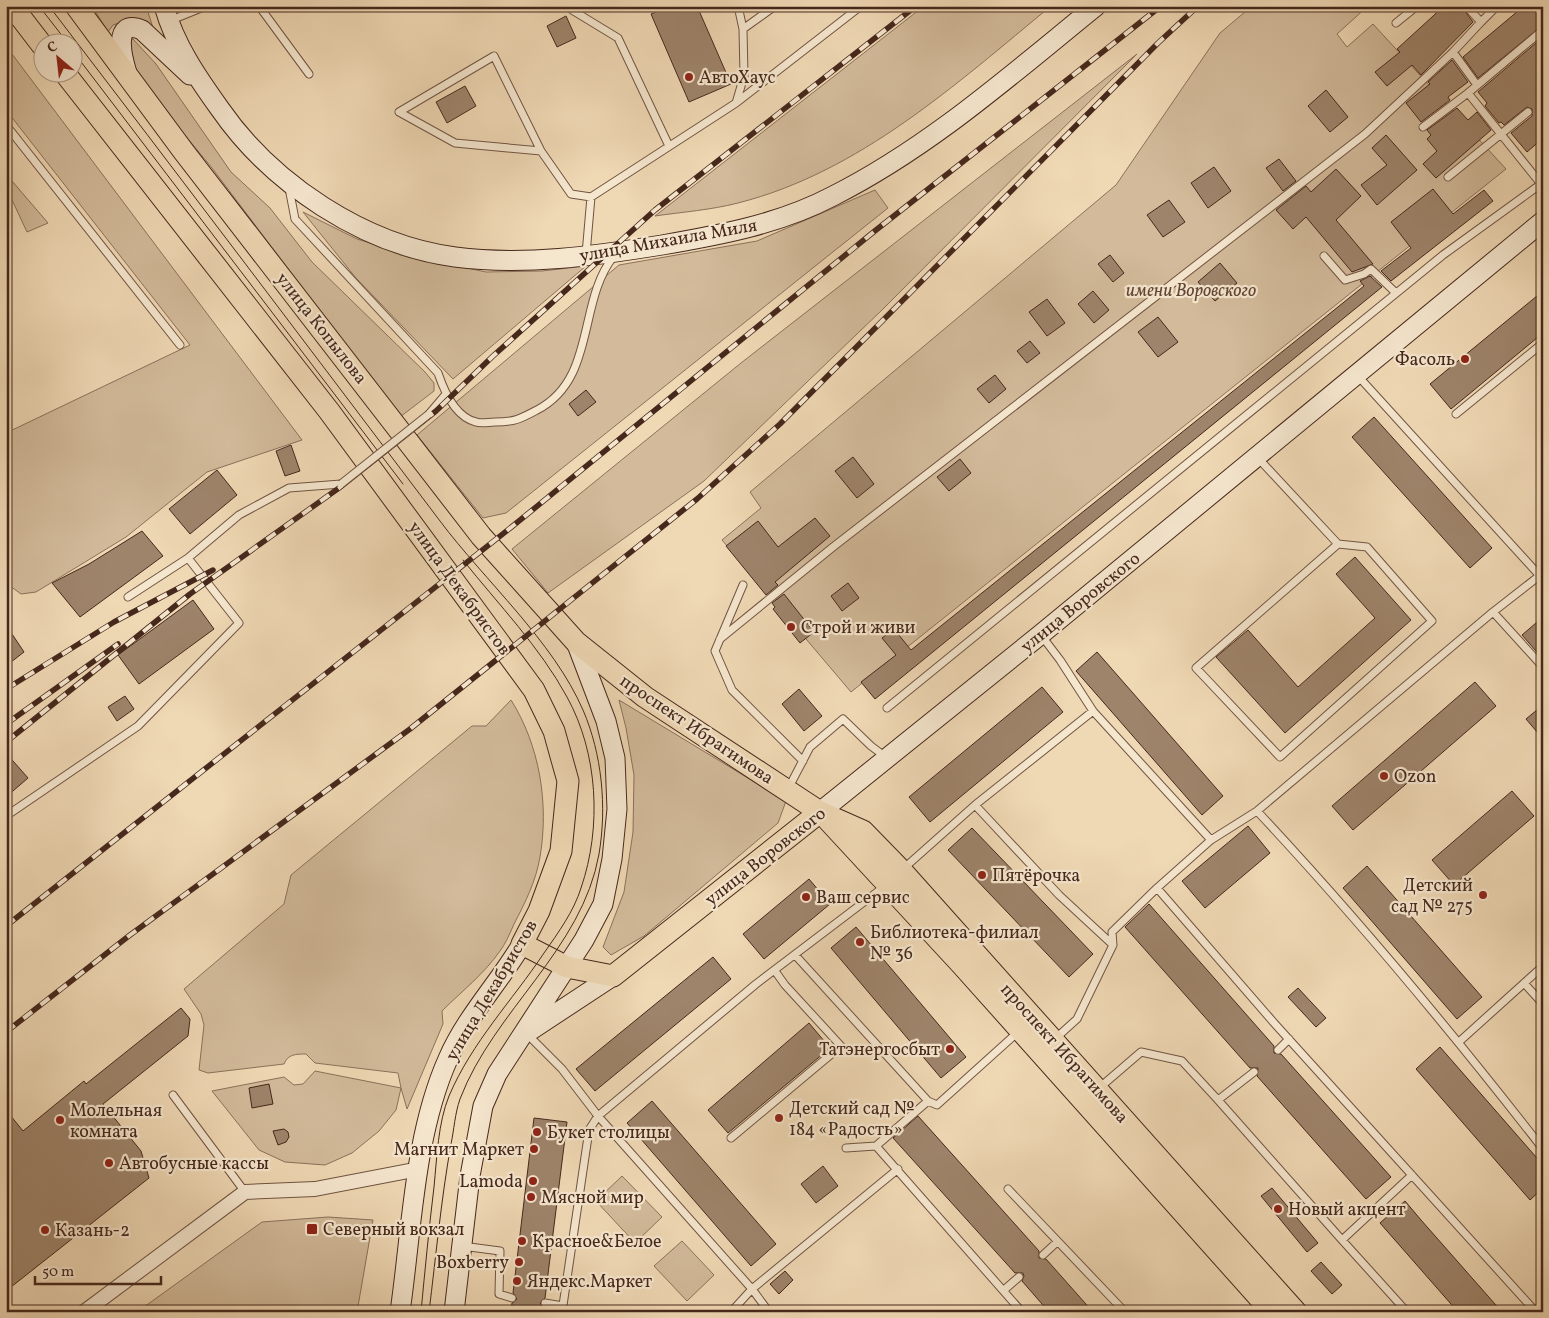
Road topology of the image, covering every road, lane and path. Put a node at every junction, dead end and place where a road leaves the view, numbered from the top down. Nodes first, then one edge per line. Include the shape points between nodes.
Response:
1 (12, 6) edge
2 (76, 6) edge
3 (206, 6) edge
4 (259, 6) edge
5 (738, 6) edge
6 (775, 6) edge
7 (861, 6) edge
8 (1096, 6) edge
9 (1417, 6) edge
10 (1466, 6) edge
11 (1497, 6) edge
12 (572, 10) dead end
13 (166, 14) edge
14 (1481, 22) junction
15 (1396, 23) dead end
16 (743, 29) junction
17 (1543, 30) edge
18 (32, 32) edge
19 (1453, 52) junction
20 (309, 74) dead end
21 (128, 77) junction
22 (72, 82) edge
23 (1477, 85) junction
24 (206, 90) junction
25 (1468, 93) junction
26 (736, 103) junction
27 (1528, 112) dead end
28 (6, 125) edge
29 (1423, 126) dead end
30 (1501, 134) junction
31 (669, 146) junction
32 (541, 152) junction
33 (1448, 177) dead end
34 (288, 183) junction
35 (1542, 183) edge
36 (592, 197) junction
37 (1543, 221) edge
38 (616, 253) junction
39 (586, 256) junction
40 (1324, 256) dead end
41 (1396, 293) junction
42 (1543, 343) edge
43 (180, 345) dead end
44 (1356, 374) junction
45 (446, 394) junction
46 (1456, 414) dead end
47 (1256, 456) junction
48 (1338, 544) junction
49 (188, 558) junction
50 (1541, 574) edge
51 (743, 585) dead end
52 (128, 597) dead end
53 (1493, 612) junction
54 (1040, 635) junction
55 (720, 639) junction
56 (576, 642) junction
57 (1543, 667) edge
58 (887, 708) dead end
59 (1093, 711) junction
60 (887, 758) junction
61 (803, 761) junction
62 (787, 790) junction
63 (975, 805) junction
64 (1257, 811) junction
65 (820, 812) junction
66 (6, 816) edge
67 (1211, 840) junction
68 (895, 877) junction
69 (1157, 888) junction
70 (522, 944) junction
71 (1113, 945) junction
72 (796, 956) junction
73 (1543, 966) edge
74 (567, 967) junction
75 (775, 971) junction
76 (613, 976) junction
77 (1524, 983) junction
78 (1543, 1004) edge
79 (1020, 1031) junction
80 (526, 1033) junction
81 (1289, 1039) junction
82 (1054, 1040) junction
83 (1460, 1041) junction
84 (1278, 1050) dead end
85 (1254, 1072) dead end
86 (1097, 1090) junction
87 (173, 1095) dead end
88 (1218, 1100) junction
89 (928, 1101) junction
90 (598, 1116) junction
91 (731, 1138) dead end
92 (876, 1146) junction
93 (846, 1148) dead end
94 (1543, 1149) edge
95 (419, 1169) junction
96 (898, 1170) junction
97 (1412, 1175) junction
98 (1008, 1189) dead end
99 (244, 1192) junction
100 (1342, 1240) junction
101 (1057, 1242) junction
102 (461, 1246) junction
103 (1043, 1255) dead end
104 (1019, 1277) dead end
105 (752, 1289) junction
106 (1004, 1290) junction
107 (512, 1298) dead end
108 (545, 1303) dead end
109 (562, 1309) edge
110 (765, 1310) edge
111 (84, 1312) edge
112 (400, 1312) edge
113 (454, 1312) edge
114 (731, 1312) edge
115 (1022, 1312) edge
116 (1124, 1312) edge
117 (1272, 1312) edge
118 (1296, 1312) edge
119 (1407, 1312) edge
120 (1535, 1312) edge

1 - 18 main road
2 - 21 main road, улица Копылова
3 - 13 lane
4 - 20 lane
5 - 16 lane
6 - 16 lane
7 - 26 lane
8 - 38 main road, улица Михаила Миля via 924,142 831,198 771,222 711,237
9 - 15 lane
10 - 14 lane
11 - 14 lane
12 - 31 lane via 618,38
13 - 24 main road, улица Михаила Миля via 184,56
14 - 19 lane
16 - 26 lane via 744,76
17 - 23 lane
19 - 23 lane
19 - 55 lane via 1365,134 832,547
21 - 24 main road via 120,39 124,32 137,28
21 - 56 main road, улица Копылова via 481,536
22 - 70 main road, улица Декабристов via 329,411 534,690 554,731 568,781 562,851 539,911
23 - 25 lane
24 - 34 main road, улица Михаила Миля via 254,152
25 - 29 lane
25 - 30 lane
26 - 31 lane
27 - 30 lane
28 - 43 lane
30 - 33 lane
30 - 35 lane
31 - 36 lane
32 - 32 lane via 454,142 399,112 494,56
32 - 36 lane via 571,194
34 - 39 main road, улица Михаила Миля via 346,222 402,244 445,255 502,260
34 - 45 lane via 295,219 438,373
35 - 41 lane
36 - 39 lane
37 - 44 main road, улица Воровского
38 - 39 main road, улица Михаила Миля
38 - 45 lane via 603,270 576,369 553,402 514,422 476,422 459,411
40 - 41 lane via 1344,280 1371,269
41 - 58 lane
42 - 46 lane
44 - 47 main road, улица Воровского
44 - 50 lane
45 - 49 lane, bridge via 429,414 341,484 289,488 239,515
47 - 48 lane
47 - 54 main road, улица Воровского
48 - 48 lane via 1367,547 1432,621 1280,757 1196,668
49 - 52 lane
49 - 66 lane via 239,623 138,726
50 - 53 lane
51 - 55 lane
53 - 57 lane
53 - 64 lane
54 - 59 lane
54 - 60 main road, улица Воровского
55 - 61 lane via 715,651 732,690
56 - 62 main road, проспект Ибрагимова via 645,697
56 - 74 main road via 589,670 613,749 617,810 603,904
59 - 63 lane
59 - 67 lane
60 - 61 lane via 843,719 810,747
60 - 65 main road, улица Воровского
61 - 62 lane
62 - 65 main road, проспект Ибрагимова
63 - 68 lane
63 - 71 lane via 1060,895
64 - 67 lane
64 - 83 lane via 1316,874
65 - 68 main road, проспект Ибрагимова
65 - 76 main road, улица Воровского
67 - 69 lane
68 - 72 lane
68 - 79 main road, проспект Ибрагимова
68 - 82 main road, проспект Ибрагимова
69 - 71 lane via 1112,932
69 - 81 lane
70 - 74 main road
70 - 95 main road, улица Декабристов via 473,1014 448,1058 430,1109
71 - 82 lane via 1077,1019
72 - 75 lane
72 - 89 lane
73 - 77 lane
74 - 76 main road
74 - 80 main road
75 - 90 lane
75 - 91 lane via 840,1046
76 - 80 main road, улица Воровского
77 - 78 lane
77 - 83 lane
79 - 89 lane via 937,1105
79 - 117 main road, проспект Ибрагимова
80 - 90 lane via 562,1069
80 - 102 main road via 497,1074 483,1106
81 - 84 lane
81 - 97 lane
82 - 86 main road, проспект Ибрагимова
83 - 94 lane
85 - 88 lane
86 - 88 lane via 1141,1052 1182,1061
86 - 118 main road, проспект Ибрагимова
87 - 99 lane
88 - 100 lane
89 - 92 lane
90 - 105 lane
90 - 109 lane via 589,1130
92 - 93 lane
92 - 96 lane
95 - 99 street via 315,1189
95 - 112 main road, улица Декабристов
96 - 105 lane
96 - 106 lane
97 - 100 lane
97 - 120 lane
98 - 101 lane
99 - 111 street
100 - 119 lane
101 - 103 lane
101 - 116 lane
102 - 107 lane via 500,1251 500,1294
102 - 113 main road
104 - 106 lane
105 - 110 lane
105 - 114 lane
106 - 115 lane
108 - 109 lane

